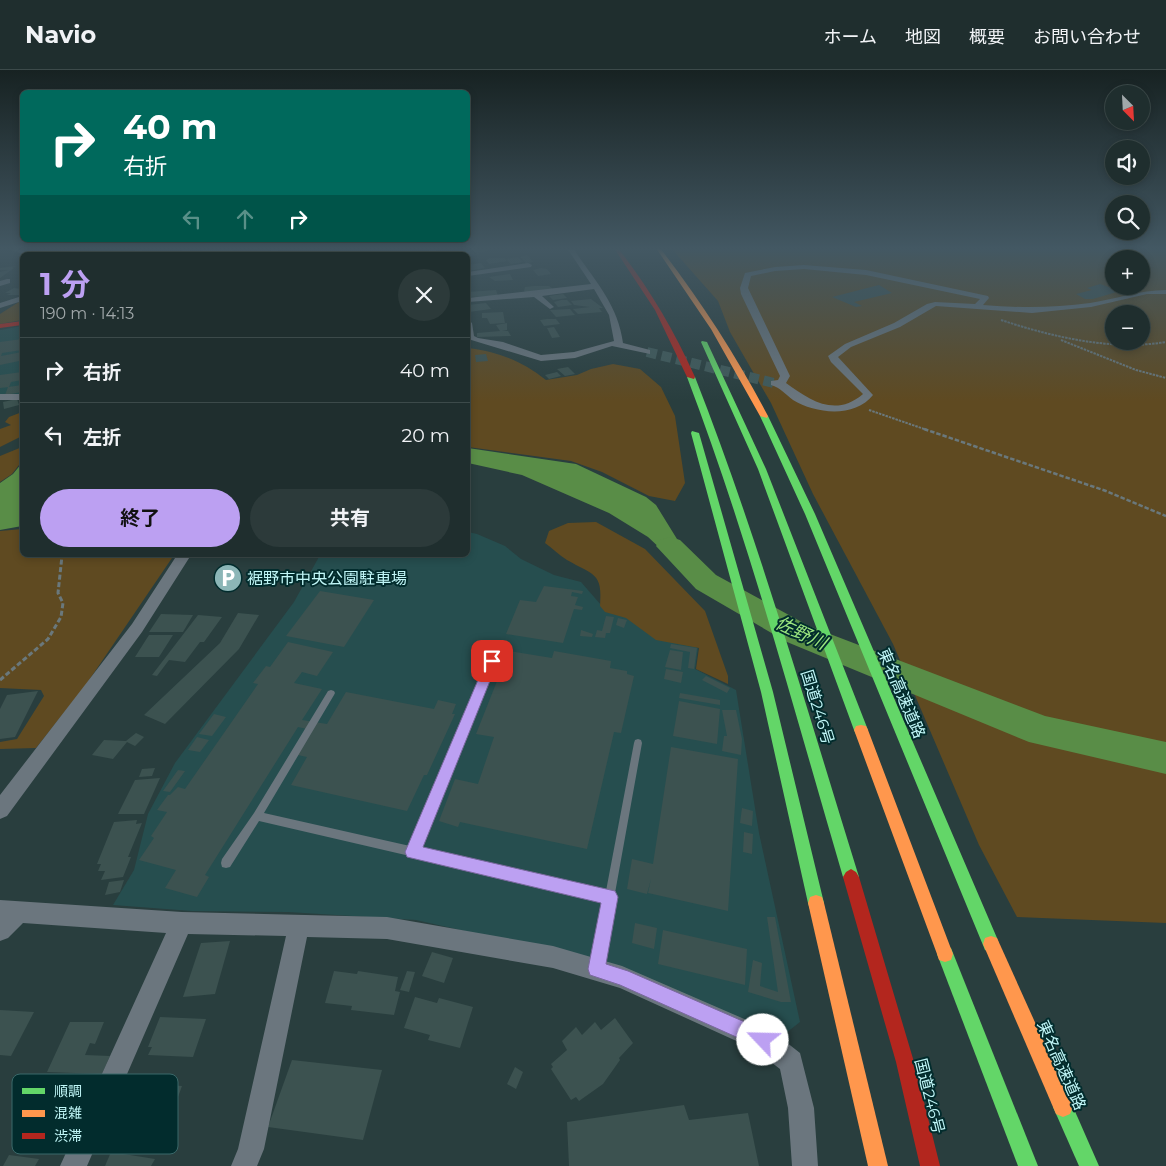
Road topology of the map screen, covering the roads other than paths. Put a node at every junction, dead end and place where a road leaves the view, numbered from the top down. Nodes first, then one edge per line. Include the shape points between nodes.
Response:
1 (19, 299) edge
2 (542, 299) edge
3 (607, 299) edge
4 (638, 299) edge
5 (651, 299) edge
6 (696, 299) edge
7 (748, 299) edge
8 (984, 299) edge
9 (1116, 299) edge
10 (0, 306) edge
11 (550, 307) dead end
12 (976, 308) junction
13 (20, 323) edge
14 (0, 326) edge
15 (697, 329) dead end
16 (470, 337) edge
17 (660, 340) dead end
18 (619, 344) junction
19 (648, 352) tunnel mouth
20 (0, 397) edge
21 (20, 397) edge
22 (691, 419) dead end
23 (183, 557) edge
24 (499, 644) dead end
25 (330, 693) dead end
26 (638, 743) dead end
27 (0, 810) edge
28 (258, 816) junction
29 (413, 852) junction
30 (226, 863) dead end
31 (610, 897) junction
32 (9, 912) edge
33 (182, 922) junction
34 (299, 925) junction
35 (0, 930) edge
36 (596, 969) junction
37 (114, 1074) edge
38 (78, 1154) edge
39 (73, 1166) edge
40 (244, 1166) edge
41 (805, 1166) edge
42 (878, 1166) edge
43 (930, 1166) edge
44 (1028, 1166) edge
45 (1089, 1166) edge

1 - 10 street
2 - 11 street
3 - 18 street via 618,325
4 - 17 main road
5 - 43 main road, 国道246号 via 692,378 734,492 876,957
6 - 45 main road, 東名高速道路 via 742,375 820,539 923,786
7 - 12 street via 785,376 777,383 798,398 839,408 856,406 868,395 861,384 836,363 833,356 845,345 899,324 924,307 956,304
8 - 12 street
9 - 12 street via 1032,311
13 - 14 main road
15 - 44 main road via 738,413 784,526 964,1006
16 - 18 street via 500,344 532,357 575,355 606,344
18 - 19 street
20 - 21 street
22 - 42 main road via 767,692
23 - 27 street via 137,628
24 - 29 lane
25 - 28 lane
26 - 31 lane
28 - 29 lane
28 - 30 lane
29 - 31 lane
31 - 36 lane
32 - 33 street
32 - 35 street
33 - 34 street
33 - 37 street
34 - 36 street via 387,928 553,957
34 - 40 street via 251,1149
36 - 41 street via 622,977 763,1040 791,1062 801,1108
38 - 39 street

